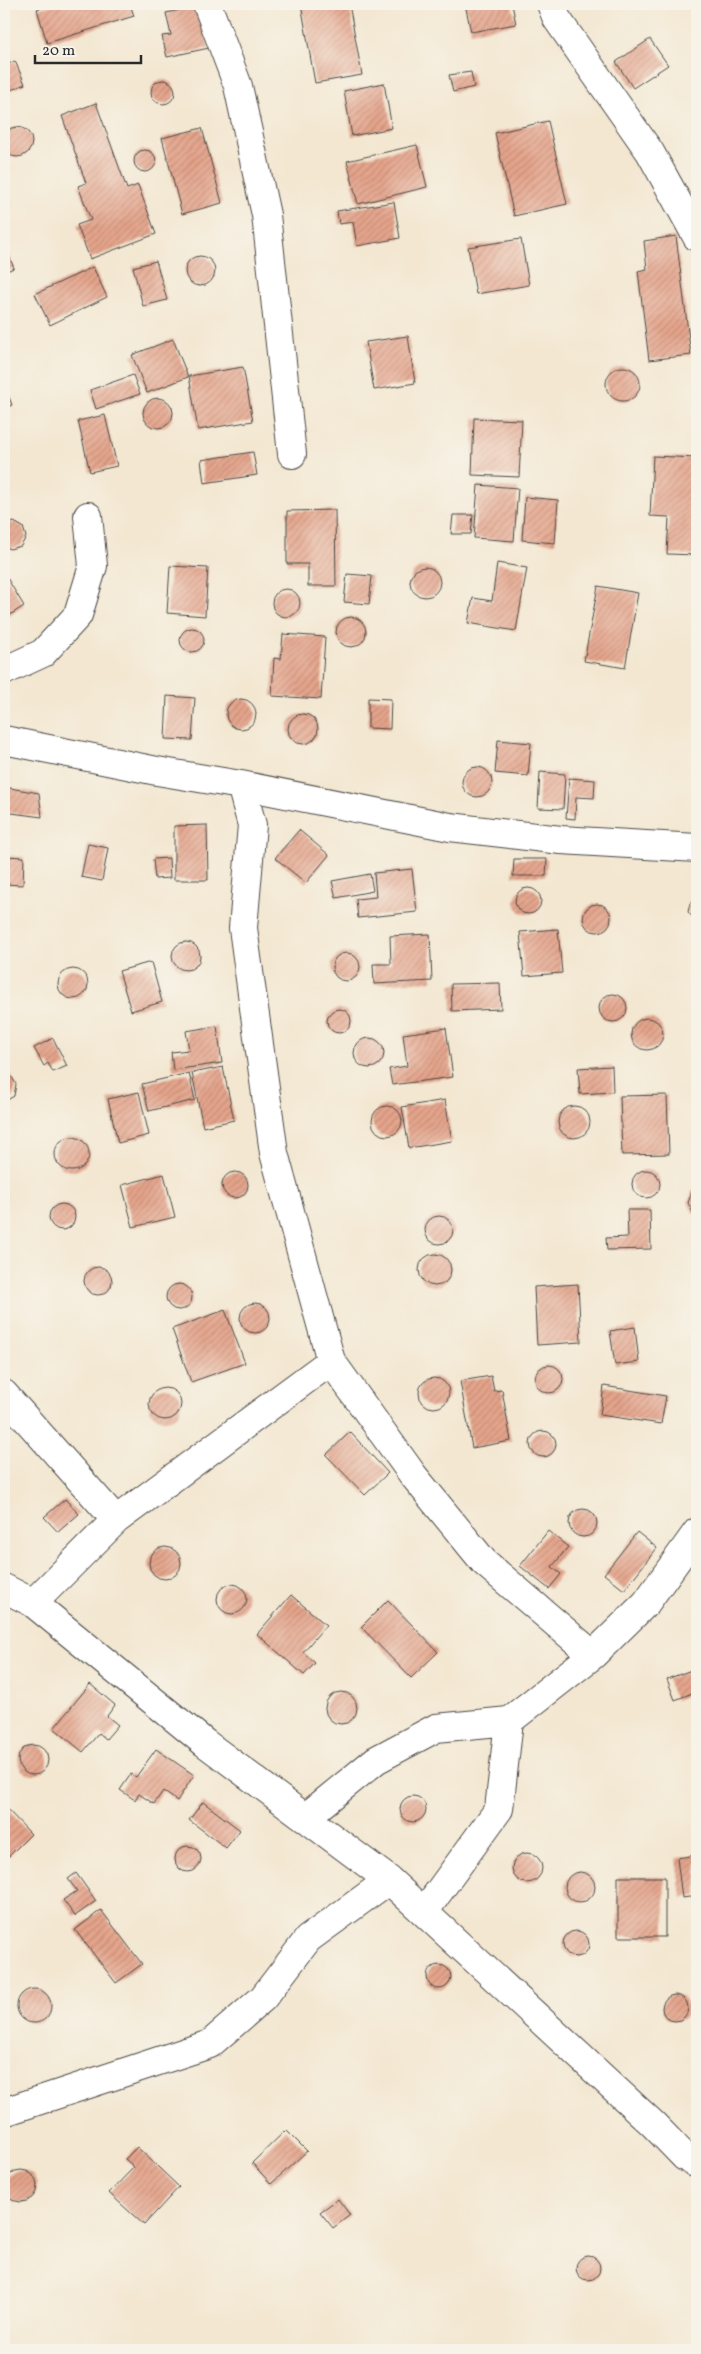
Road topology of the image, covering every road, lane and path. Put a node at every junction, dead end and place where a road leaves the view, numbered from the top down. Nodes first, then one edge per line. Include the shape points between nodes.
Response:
1 (207, 4) edge
2 (552, 4) edge
3 (697, 237) edge
4 (292, 454) dead end
5 (88, 516) dead end
6 (4, 671) edge
7 (4, 740) edge
8 (241, 784) junction
9 (697, 848) edge
10 (331, 1361) junction
11 (4, 1394) edge
12 (116, 1520) junction
13 (697, 1532) edge
14 (4, 1588) edge
15 (33, 1603) junction
16 (593, 1656) junction
17 (509, 1721) junction
18 (306, 1817) junction
19 (389, 1880) junction
20 (424, 1912) junction
21 (4, 2112) edge
22 (697, 2164) edge

1 - 4 street via 238,86 266,215
2 - 3 street via 557,19 650,152
5 - 6 street via 93,566 78,615 44,653
7 - 8 street
8 - 9 street via 450,826 561,840
8 - 10 street via 252,825 243,928 274,1153
10 - 12 street
10 - 16 street via 413,1475 484,1562
11 - 12 street
12 - 15 street
13 - 16 street via 646,1603
14 - 15 street
15 - 18 street via 205,1743
16 - 17 street
17 - 18 street via 436,1728 376,1760
17 - 20 street via 499,1809
18 - 19 street
19 - 20 street
19 - 21 street via 308,1939 263,1998 210,2044
20 - 22 street

